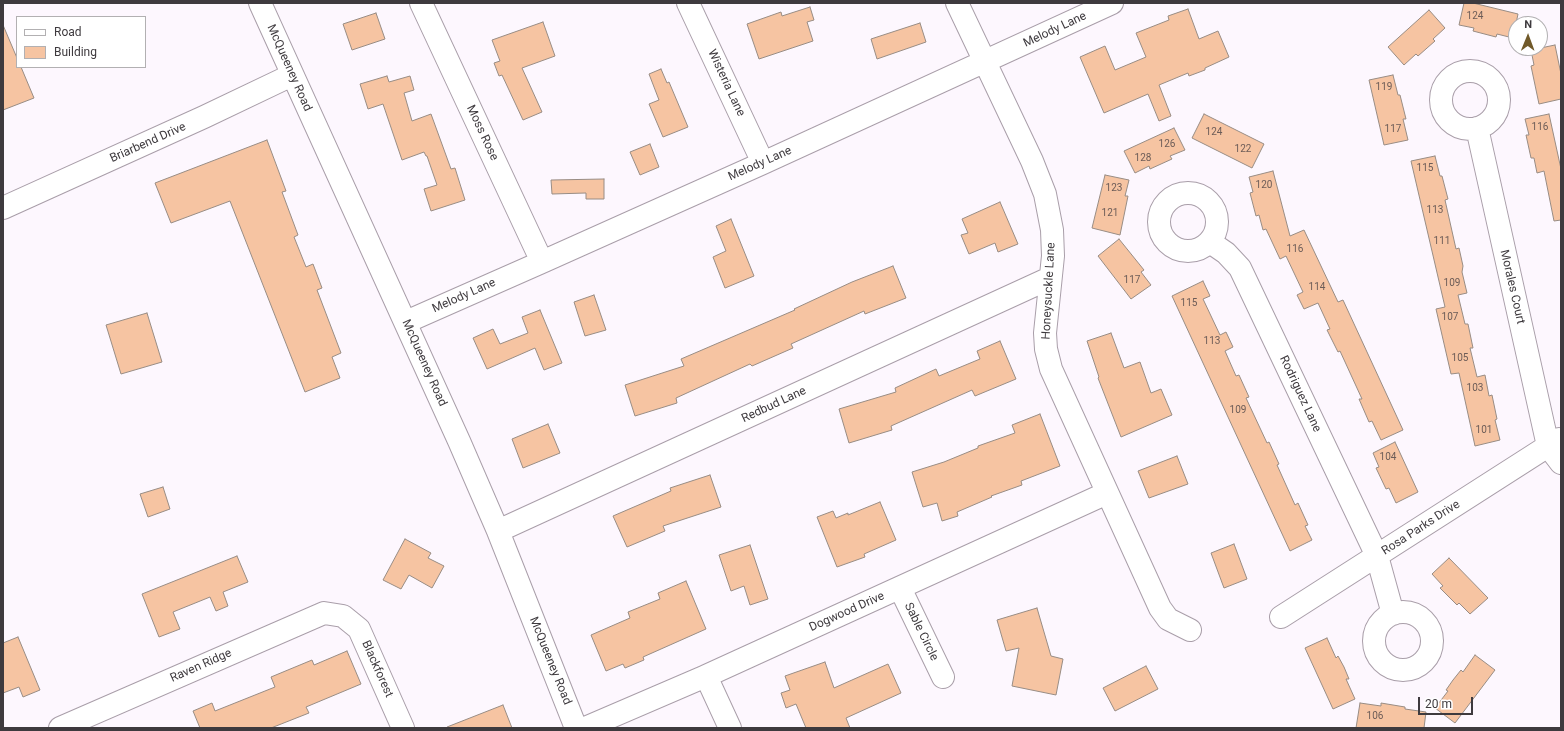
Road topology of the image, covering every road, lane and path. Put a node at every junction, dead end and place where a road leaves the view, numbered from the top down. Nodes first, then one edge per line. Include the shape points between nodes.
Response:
1 (260, 3) edge
2 (421, 3) edge
3 (688, 3) edge
4 (957, 3) edge
5 (1112, 3) edge
6 (985, 62) junction
7 (292, 75) junction
8 (1477, 128) dead end
9 (763, 163) junction
10 (3, 208) edge
11 (1210, 242) dead end
12 (542, 262) junction
13 (1050, 278) junction
14 (406, 322) junction
15 (1557, 449) edge
16 (1107, 493) junction
17 (498, 531) junction
18 (1377, 556) junction
19 (900, 588) junction
20 (1393, 614) dead end
21 (343, 616) joint
22 (1280, 617) dead end
23 (1190, 630) dead end
24 (706, 676) junction
25 (943, 677) dead end
26 (60, 728) edge
27 (403, 728) edge
28 (576, 728) edge
29 (585, 728) edge
30 (730, 728) edge

1 - 7 street, McQueeney Road
2 - 12 street, Moss Rose
3 - 9 street, Wisteria Lane
4 - 6 street, Honeysuckle Lane
5 - 6 street, Melody Lane
6 - 9 street, Melody Lane
6 - 13 street, Honeysuckle Lane via 1032,161 1044,194 1052,230 1053,256
7 - 10 street, Briarbend Drive
7 - 14 street, McQueeney Road
8 - 15 street, Morales Court
9 - 12 street, Melody Lane
11 - 18 street, Rodriguez Lane via 1226,253 1240,268
12 - 14 street, Melody Lane
13 - 16 street, Honeysuckle Lane via 1045,333 1049,364
13 - 17 street, Redbud Lane
14 - 17 street, McQueeney Road
15 - 18 street, Rosa Parks Drive
16 - 19 street, Dogwood Drive
16 - 23 street, Honeysuckle Lane via 1160,608 1168,619
17 - 28 street, McQueeney Road
18 - 20 street, Rodriguez Lane
18 - 22 street, Rosa Parks Drive
19 - 24 street, Dogwood Drive
19 - 25 street, Sable Circle
21 - 26 street, Raven Ridge via 324,613
21 - 27 street, Blackforest via 359,629
24 - 29 street, Dogwood Drive
24 - 30 street

